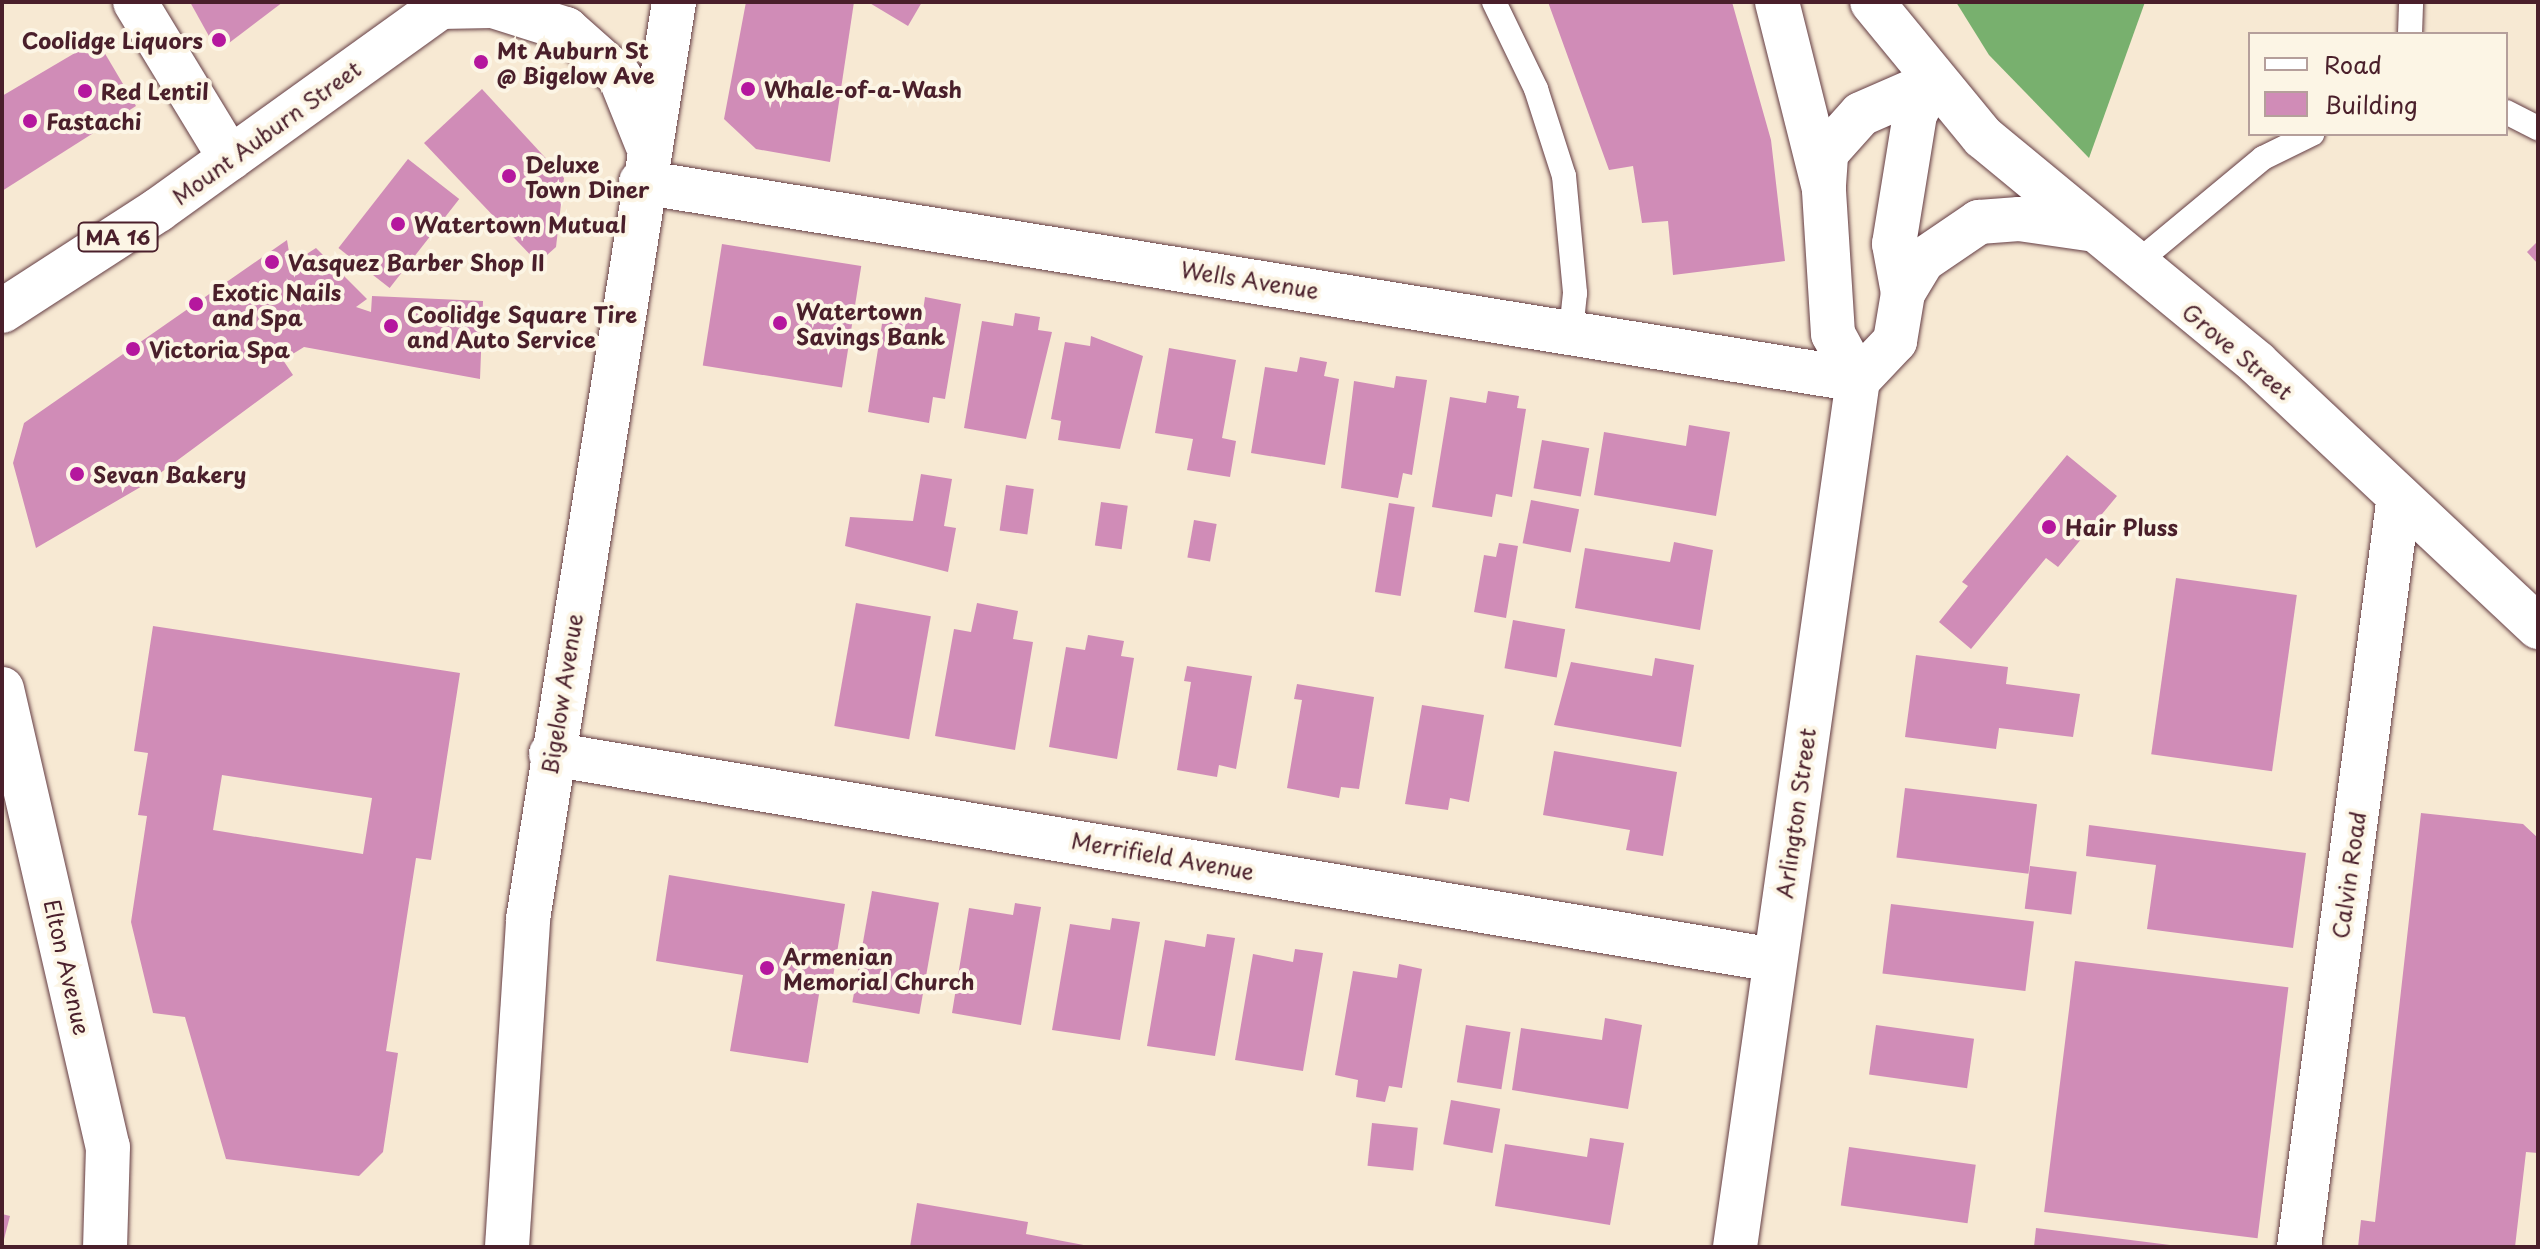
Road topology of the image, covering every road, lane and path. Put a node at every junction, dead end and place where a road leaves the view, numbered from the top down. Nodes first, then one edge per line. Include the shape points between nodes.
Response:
1 (135, 2) edge
2 (674, 2) edge
3 (1494, 2) edge
4 (1777, 2) edge
5 (1872, 2) edge
6 (2411, 2) edge
7 (443, 5) edge
8 (2410, 32) edge
9 (1932, 83) junction
10 (2508, 113) edge
11 (2538, 128) edge
12 (2308, 136) edge
13 (230, 158) junction
14 (644, 163) junction
15 (1824, 189) junction
16 (2088, 229) junction
17 (2134, 265) junction
18 (1903, 293) junction
19 (2, 311) edge
20 (1571, 332) junction
21 (1858, 380) junction
22 (2398, 503) junction
23 (2538, 627) edge
24 (2, 689) edge
25 (551, 754) junction
26 (1774, 960) junction
27 (105, 1247) edge
28 (507, 1247) edge
29 (1735, 1247) edge
30 (2299, 1247) edge

1 - 13 street
2 - 14 street, Bigelow Avenue
3 - 20 lane via 1536,89 1564,176 1575,293
4 - 15 street
5 - 9 street
6 - 8 lane
7 - 13 street, Mount Auburn Street / MA 16
7 - 14 street via 520,11 577,36 620,77
9 - 15 street via 1861,114 1826,153
9 - 16 street, Grove Street
9 - 18 street via 1915,114 1894,244
10 - 11 lane
12 - 17 lane via 2263,158
13 - 19 street, Mount Auburn Street / MA 16
14 - 20 street, Wells Avenue
14 - 25 street, Bigelow Avenue
15 - 21 street via 1833,334
16 - 17 street, Grove Street
16 - 18 street via 2019,219 1979,222 1923,260
17 - 22 street, Grove Street via 2257,363
18 - 21 street via 1895,341
20 - 21 street, Wells Avenue
21 - 26 street, Arlington Street
22 - 23 street, Grove Street
22 - 30 street, Calvin Road
24 - 27 street, Elton Avenue via 108,1147
25 - 26 street, Merrifield Avenue
25 - 28 street, Bigelow Avenue via 516,1026
26 - 29 street, Arlington Street

